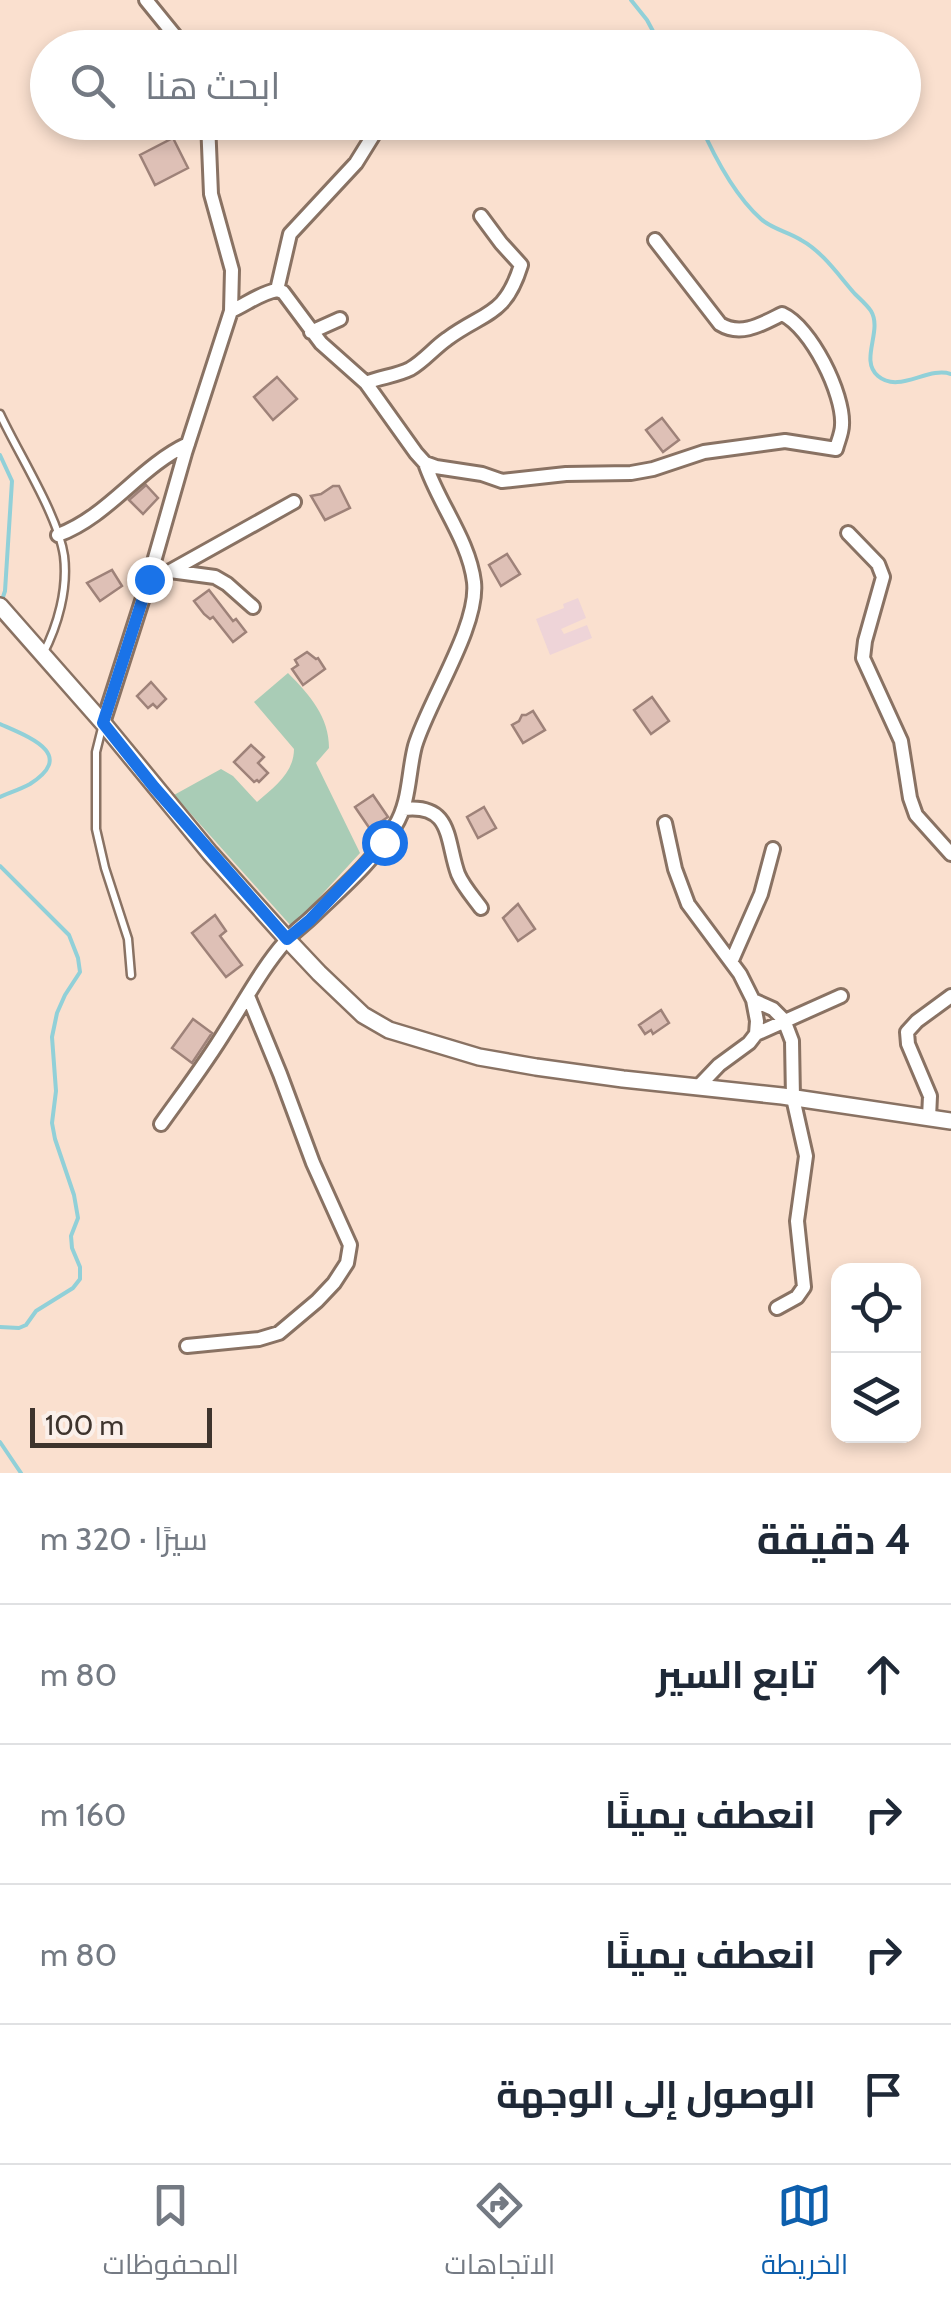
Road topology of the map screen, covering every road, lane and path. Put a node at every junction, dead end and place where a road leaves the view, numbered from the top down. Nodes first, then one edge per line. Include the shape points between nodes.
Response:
1 (146, 0) edge
2 (171, 30) edge
3 (209, 140) edge
4 (370, 140) edge
5 (481, 216) dead end
6 (655, 240) dead end
7 (278, 290) junction
8 (231, 311) junction
9 (340, 319) dead end
10 (311, 332) junction
11 (366, 383) junction
12 (0, 414) edge
13 (188, 444) junction
14 (425, 463) junction
15 (294, 502) dead end
16 (848, 533) dead end
17 (58, 536) junction
18 (170, 571) junction
19 (149, 579) junction
20 (252, 607) dead end
21 (4, 611) edge
22 (42, 655) junction
23 (103, 723) junction
24 (404, 809) junction
25 (666, 823) dead end
26 (773, 850) dead end
27 (951, 854) edge
28 (481, 908) dead end
29 (287, 939) junction
30 (732, 960) junction
31 (131, 975) dead end
32 (248, 996) junction
33 (841, 996) dead end
34 (951, 996) edge
35 (752, 1000) junction
36 (784, 1020) junction
37 (756, 1034) junction
38 (698, 1087) junction
39 (793, 1098) junction
40 (942, 1117) edge
41 (162, 1124) dead end
42 (778, 1308) dead end
43 (187, 1346) dead end

1 - 2 street
3 - 8 street via 211,194 232,270
4 - 7 street via 290,234
5 - 11 street via 521,265 502,305 413,368
6 - 14 street via 731,331 782,314 796,324 840,402 836,449 785,441 704,452 632,473 502,481
7 - 8 street
7 - 10 street
8 - 13 street
9 - 10 street
10 - 11 street
11 - 14 street
12 - 17 lane
13 - 17 street
13 - 19 street
14 - 24 street via 465,552 474,594 416,742
15 - 18 street
16 - 27 street via 883,577 863,658 901,741 916,815
17 - 22 lane via 62,598
18 - 19 street
18 - 20 street via 215,577
19 - 23 street
21 - 22 street
22 - 23 street
23 - 29 street
23 - 31 lane via 96,752 96,829 128,939
24 - 28 street via 428,810 442,821 462,882
24 - 29 street via 370,858
25 - 30 street via 688,904
26 - 30 street
29 - 32 street
29 - 38 street via 363,1015 389,1030 479,1057
30 - 35 street
32 - 41 street
32 - 43 street via 350,1245 334,1283 279,1333
33 - 36 street
34 - 40 street via 907,1032
35 - 36 street
35 - 37 street
36 - 37 street
36 - 39 street via 792,1041
37 - 38 street
38 - 39 street
39 - 40 street
39 - 42 street via 806,1156 797,1220 804,1287

